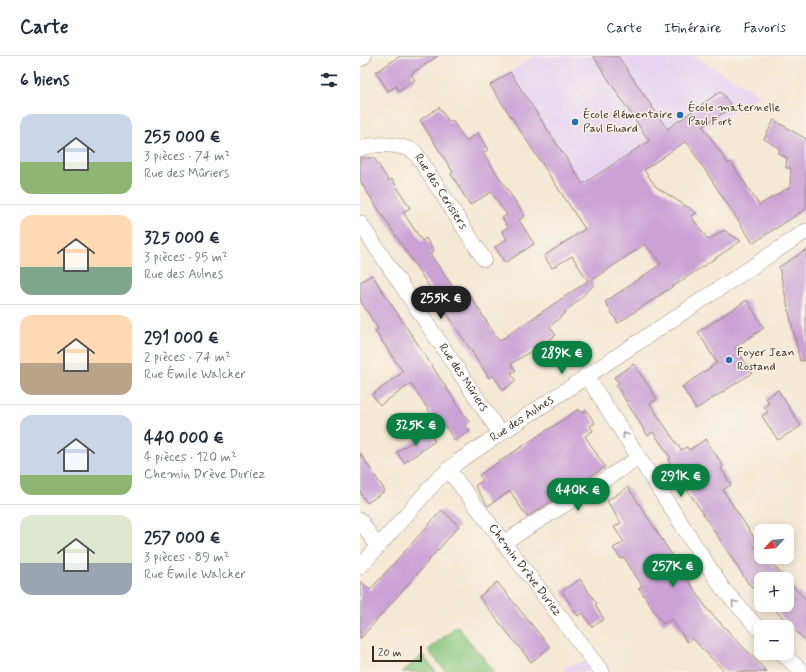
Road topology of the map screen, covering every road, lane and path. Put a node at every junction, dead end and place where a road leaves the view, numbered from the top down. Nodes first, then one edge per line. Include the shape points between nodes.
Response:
1 (364, 56) edge
2 (360, 59) edge
3 (360, 149) edge
4 (360, 222) edge
5 (806, 231) edge
6 (484, 259) dead end
7 (586, 375) junction
8 (500, 433) junction
9 (639, 458) junction
10 (448, 469) junction
11 (360, 520) edge
12 (503, 543) junction
13 (378, 547) junction
14 (360, 567) edge
15 (754, 624) edge
16 (789, 660) edge
17 (602, 672) edge
18 (802, 672) edge

1 - 2 street
3 - 6 street, Rue des Cerisiers via 375,145 406,148 415,152
4 - 8 street, Rue des Mûriers
5 - 7 street, Rue des Aulnes
7 - 8 street, Rue des Aulnes
9 -> 7 street
8 - 10 street, Rue des Aulnes
9 - 12 street
15 -> 9 street via 728,596
10 - 12 street, Chemin Drève Duriez
10 - 13 street, Rue des Aulnes
11 - 13 street
12 - 17 street, Chemin Drève Duriez
13 - 14 street, Rue des Aulnes
16 - 18 street

